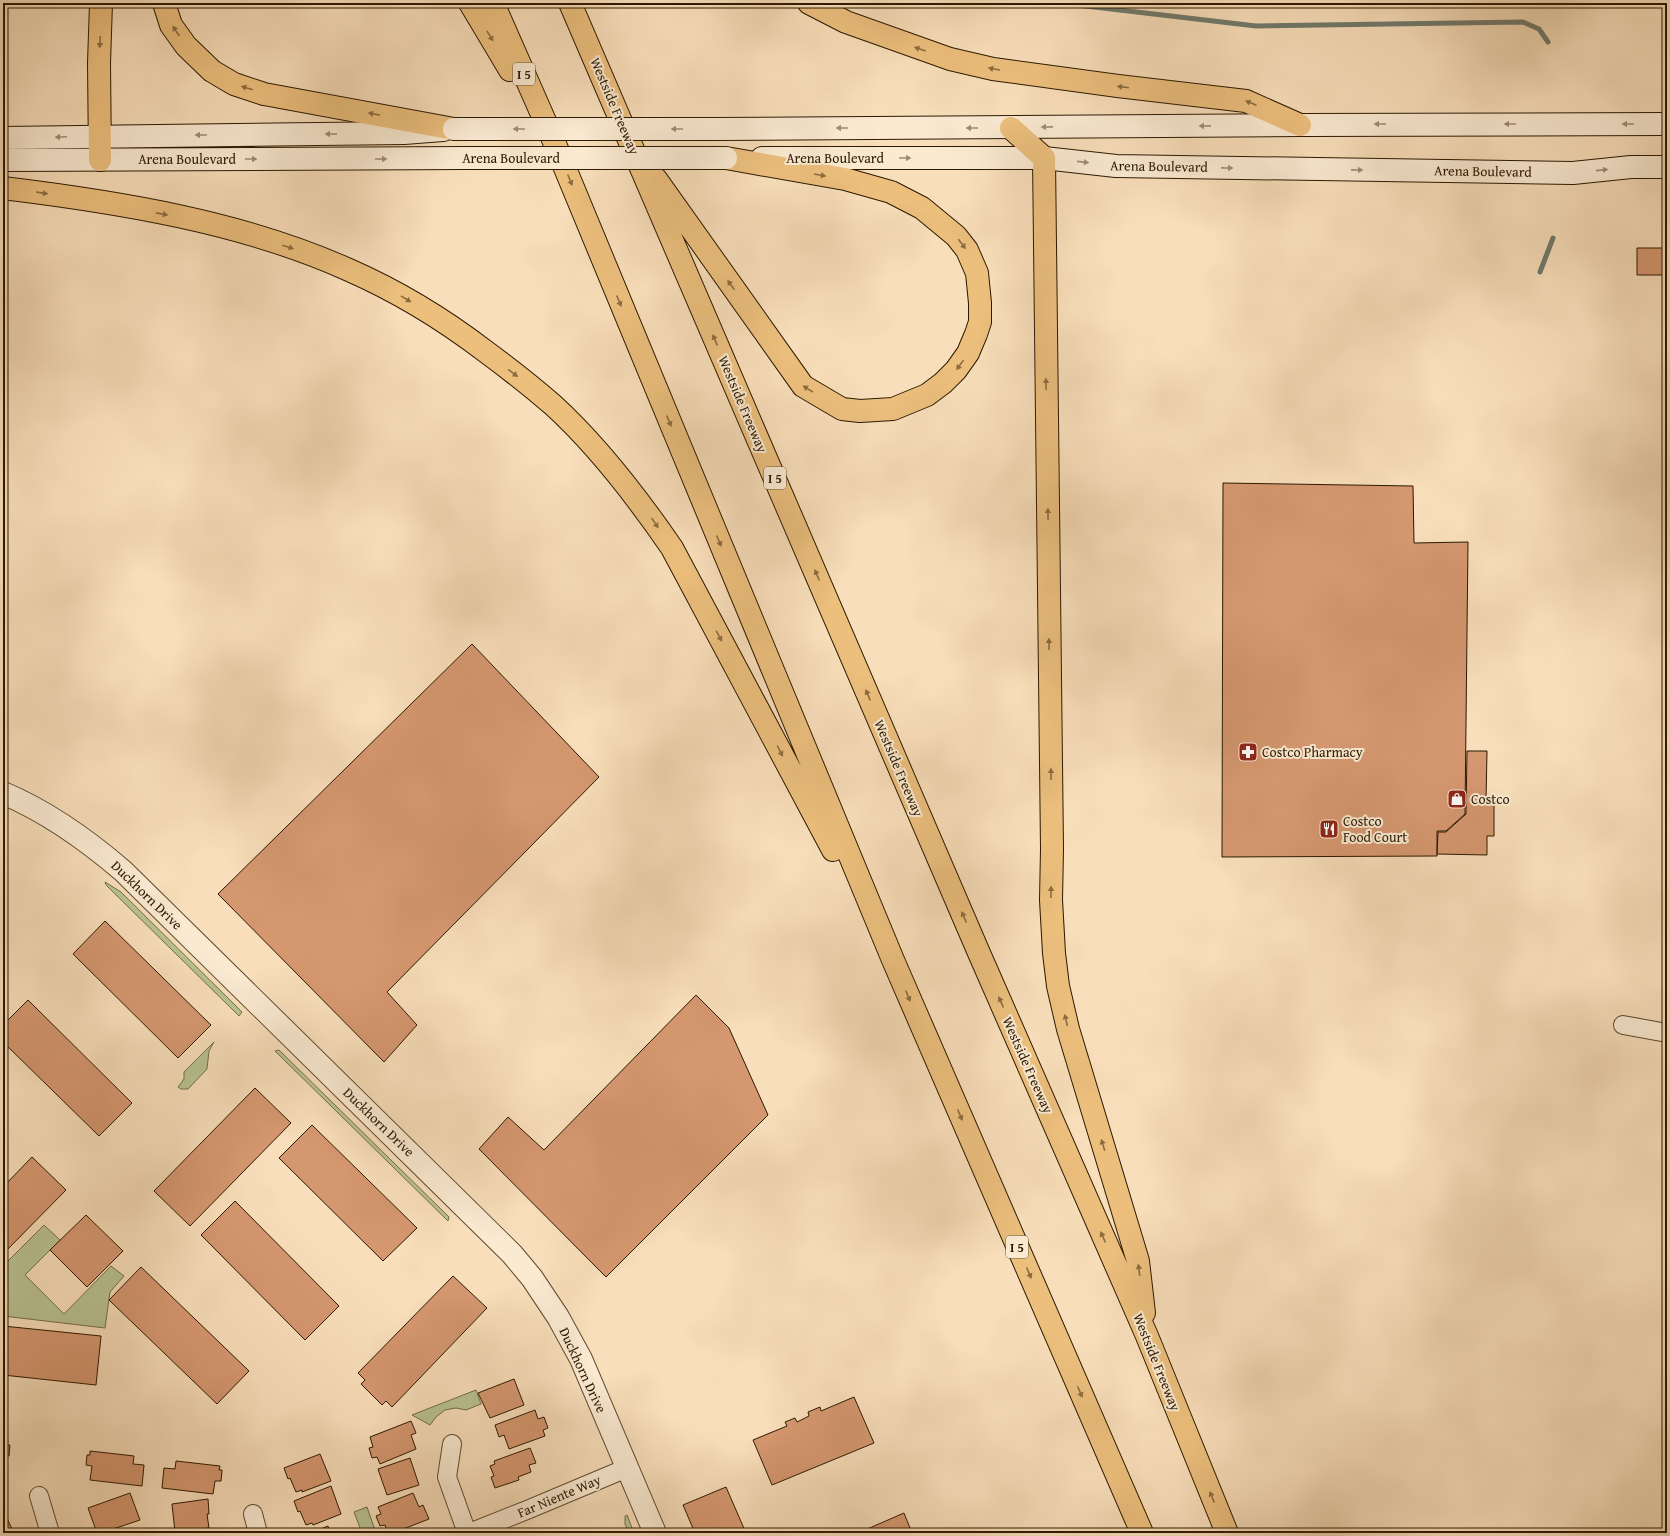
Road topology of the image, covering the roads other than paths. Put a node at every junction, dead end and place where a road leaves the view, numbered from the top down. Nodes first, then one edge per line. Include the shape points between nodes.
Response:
1 (102, 3) edge
2 (164, 3) edge
3 (470, 3) edge
4 (493, 3) edge
5 (570, 3) edge
6 (809, 3) edge
7 (1667, 124) edge
8 (1300, 125) junction
9 (1011, 128) junction
10 (454, 129) junction
11 (100, 136) junction
12 (3, 138) edge
13 (555, 144) junction
14 (631, 144) junction
15 (726, 158) junction
16 (1044, 158) junction
17 (3, 160) edge
18 (100, 160) junction
19 (1667, 167) edge
20 (3, 188) edge
21 (3, 793) edge
22 (893, 960) junction
23 (1623, 1025) dead end
24 (1667, 1034) edge
25 (1147, 1336) junction
26 (452, 1444) dead end
27 (627, 1468) junction
28 (39, 1496) dead end
29 (253, 1514) dead end
30 (50, 1533) edge
31 (258, 1533) edge
32 (468, 1533) edge
33 (655, 1533) edge
34 (1142, 1533) edge
35 (1227, 1533) edge

1 -> 11 highway via 99,63
10 -> 2 highway via 264,94 234,84 212,71 186,46 171,25
3 -> 13 highway
4 - 13 highway, I 5
5 - 14 highway, Westside Freeway / I 5
8 -> 6 highway via 1246,101 993,69 957,60 846,22
7 -> 8 main road, Arena Boulevard
8 -> 9 main road, Arena Boulevard
9 -> 10 main road, Arena Boulevard, bridge
9 - 16 highway
10 -> 11 main road, Arena Boulevard via 404,133
11 -> 12 main road, Arena Boulevard
11 - 18 highway
13 -> 22 highway, I 5
15 -> 14 highway via 844,179 891,192 922,208 956,236 967,250 977,273 980,303 980,322 976,334 956,370 927,395 893,409 842,409 803,386
25 -> 14 highway, Westside Freeway / I 5 via 979,953
15 -> 16 main road, Arena Boulevard
18 -> 15 main road, Arena Boulevard, bridge
16 -> 19 main road, Arena Boulevard via 1116,166 1566,173 1631,167
25 -> 16 highway via 1138,1261 1068,1029 1058,986 1054,953 1051,900
17 - 18 main road, Arena Boulevard
20 -> 22 highway via 114,205 210,224 297,249 343,267 451,326 548,402 593,446 649,515 672,548
21 - 27 main road, Duckhorn Drive via 44,813 72,831 124,871 512,1254 558,1317 581,1359
22 -> 34 highway, I 5
23 - 24 street
35 -> 25 highway, Westside Freeway / I 5
26 - 32 street via 447,1477
27 - 32 street, Far Niente Way
27 - 33 main road, Duckhorn Drive
28 - 30 street
29 - 31 street

